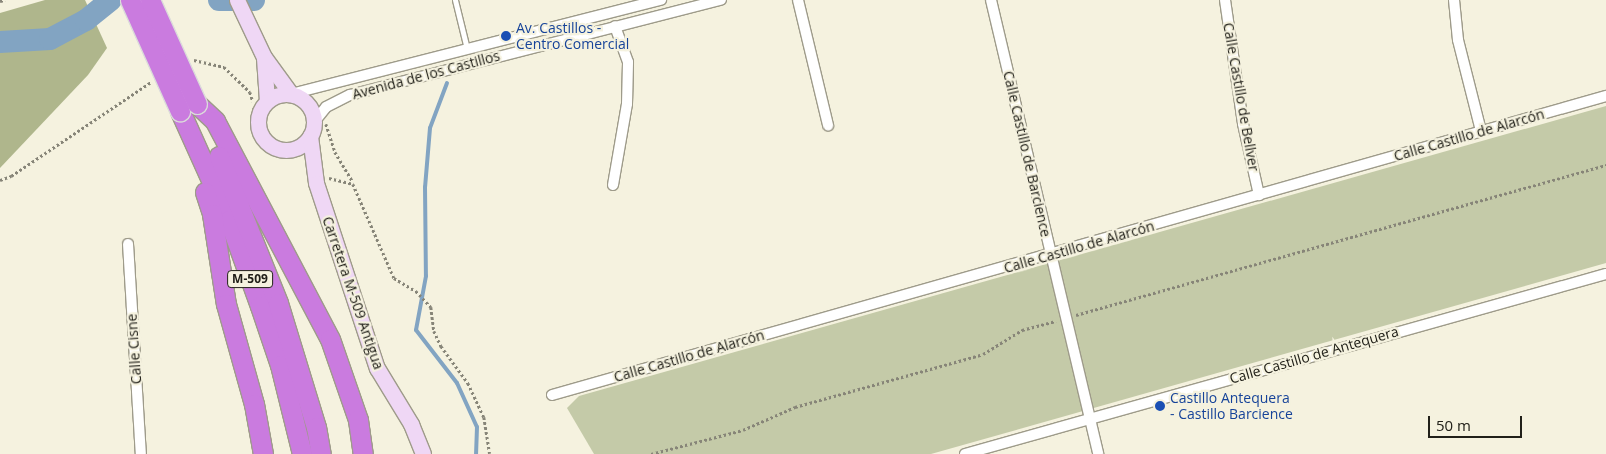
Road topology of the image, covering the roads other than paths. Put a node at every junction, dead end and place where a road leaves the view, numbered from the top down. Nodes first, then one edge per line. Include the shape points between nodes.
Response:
1 (130, 0) edge
2 (150, 0) edge
3 (237, 0) edge
4 (455, 0) edge
5 (661, 0) edge
6 (720, 0) edge
7 (798, 0) edge
8 (991, 0) edge
9 (1225, 0) edge
10 (1454, 0) edge
11 (615, 26) junction
12 (467, 50) junction
13 (264, 57) junction
14 (292, 94) junction
15 (1606, 96) edge
16 (268, 101) junction
17 (188, 108) junction
18 (315, 124) junction
19 (828, 125) dead end
20 (1481, 131) junction
21 (190, 133) junction
22 (291, 149) junction
23 (316, 183) junction
24 (614, 185) dead end
25 (1259, 195) junction
26 (128, 244) dead end
27 (1050, 256) junction
28 (1606, 274) edge
29 (552, 395) dead end
30 (1089, 418) junction
31 (141, 454) edge
32 (263, 454) edge
33 (302, 454) edge
34 (321, 454) edge
35 (363, 454) edge
36 (423, 454) edge
37 (965, 454) edge
38 (1098, 454) edge

1 - 17 highway, M-509, bridge
2 - 17 highway, M-509, bridge
3 - 13 street
4 - 12 lane
5 - 12 street, Avenida de los Castillos
6 - 11 street, Avenida de los Castillos
7 - 19 street
8 - 27 street, Calle Castillo de Barcience
9 - 25 street, Calle Castillo de Bellver via 1243,124
10 - 20 street via 1458,40
11 - 18 street, Avenida de los Castillos via 350,94
11 - 24 street via 628,62 627,104
12 - 14 street, Avenida de los Castillos
13 - 14 street
13 - 16 street
14 - 16 street via 279,95
14 - 18 street via 308,104
15 - 20 street, Calle Castillo de Alarcón
16 - 22 street via 259,118 262,136 275,147
17 - 21 highway, M-509
17 - 34 highway, M-509 via 278,303
17 - 35 highway via 214,122 330,339 358,420
18 - 22 street
18 - 23 street, Carretera M-509 Antigua
20 - 25 street, Calle Castillo de Alarcón
21 - 32 highway via 197,171 212,214 226,304 254,404
21 - 33 highway, M-509 via 229,220 260,306 280,365
22 - 23 street, Carretera M-509 Antigua
23 - 36 street, Carretera M-509 Antigua via 377,368 411,424
25 - 27 street, Calle Castillo de Alarcón
26 - 31 street, Calle Cisne
27 - 29 street, Calle Castillo de Alarcón
27 - 30 street, Calle Castillo de Barcience
28 - 30 street, Calle Castillo de Antequera
30 - 37 street, Calle Castillo de Antequera
30 - 38 street, Calle Castillo de Barcience

